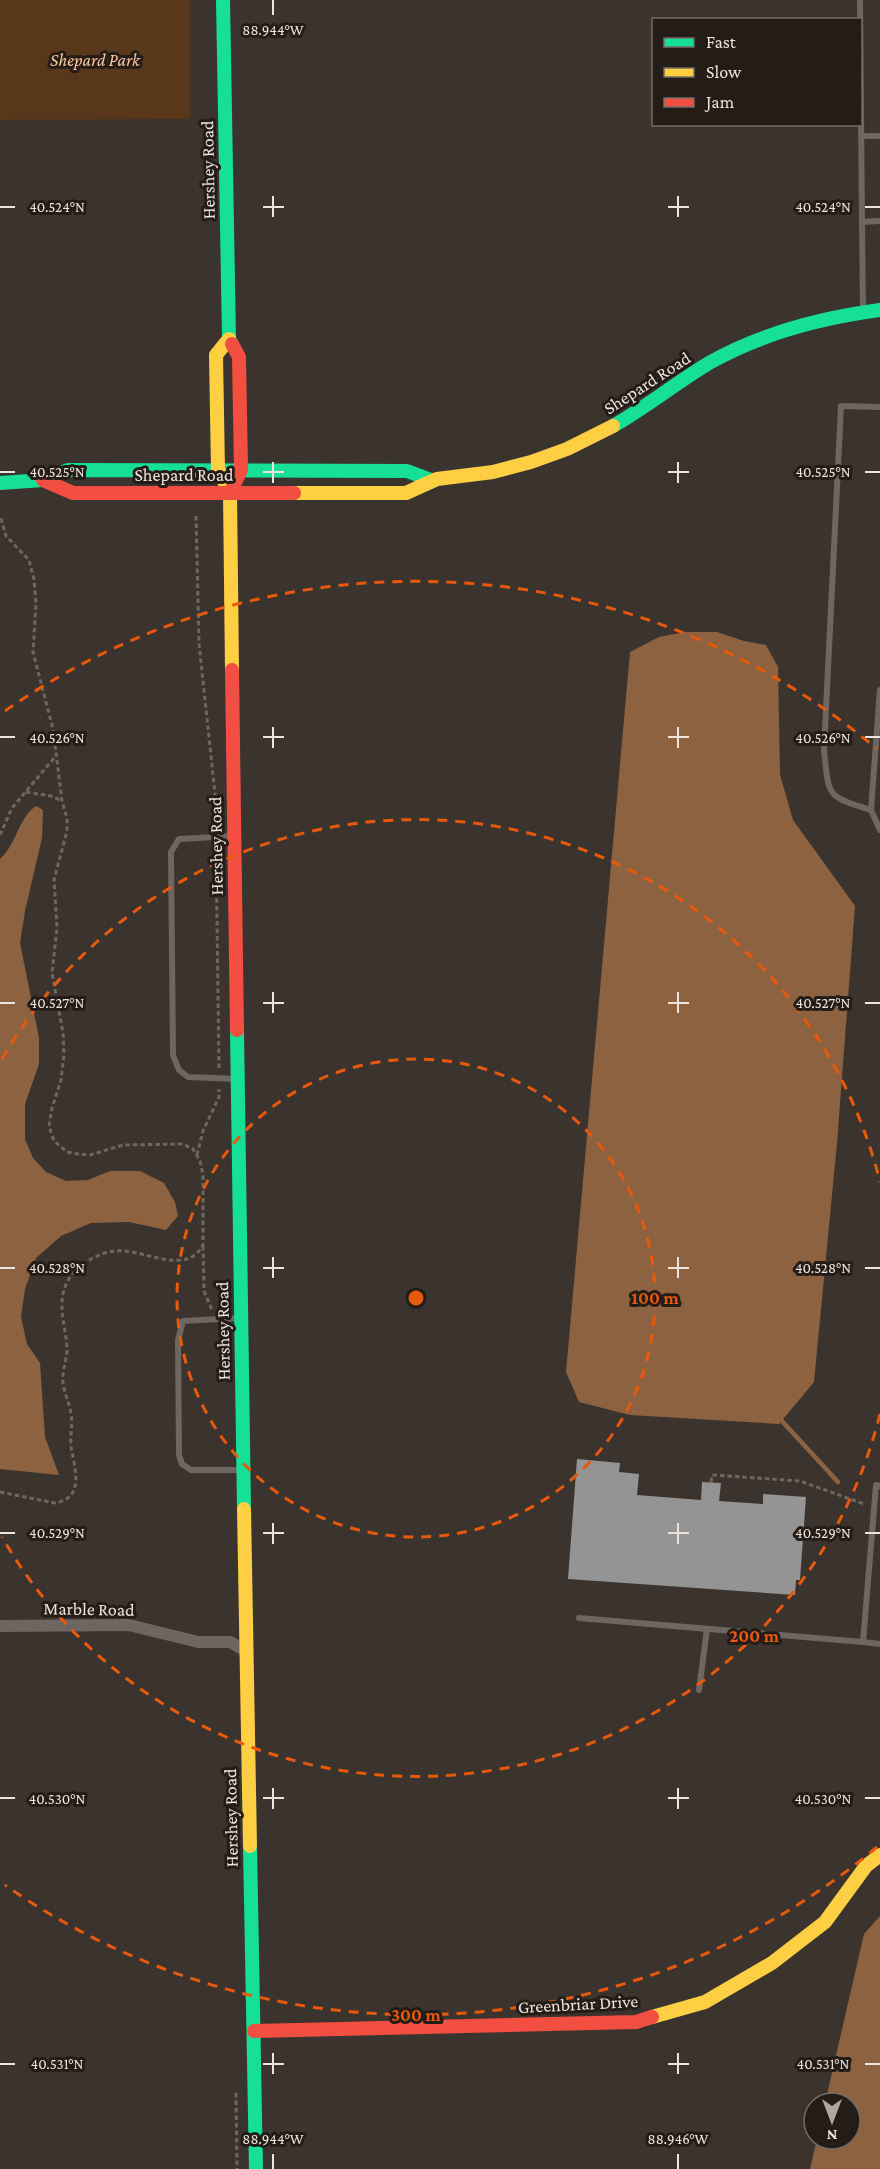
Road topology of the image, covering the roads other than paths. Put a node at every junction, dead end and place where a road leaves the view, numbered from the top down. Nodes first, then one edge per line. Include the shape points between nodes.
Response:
1 (223, 0) edge
2 (860, 0) edge
3 (860, 18) edge
4 (862, 126) edge
5 (862, 136) junction
6 (880, 136) edge
7 (880, 221) edge
8 (862, 222) junction
9 (880, 310) edge
10 (863, 311) junction
11 (228, 339) junction
12 (880, 407) edge
13 (218, 470) junction
14 (242, 470) junction
15 (43, 480) junction
16 (432, 480) junction
17 (0, 483) edge
18 (230, 493) junction
19 (880, 690) edge
20 (872, 810) junction
21 (880, 830) edge
22 (234, 836) junction
23 (237, 1079) junction
24 (241, 1318) junction
25 (243, 1470) junction
26 (880, 1486) edge
27 (579, 1618) dead end
28 (0, 1626) edge
29 (707, 1629) junction
30 (863, 1642) junction
31 (880, 1644) edge
32 (246, 1651) junction
33 (699, 1690) dead end
34 (880, 1855) edge
35 (254, 2031) junction
36 (256, 2169) edge

1 - 11 street, Hershey Road
2 - 3 lane
4 - 5 lane
5 - 6 lane
5 - 8 lane
7 - 8 lane
8 - 10 lane
9 - 10 street, Shepard Road
10 - 16 street, Shepard Road via 792,327 745,346 688,376 605,432 556,454 492,472
11 - 13 street, Hershey Road via 216,355
11 - 14 street, Hershey Road via 239,357
12 - 20 lane via 841,406 824,750 828,787 840,800
13 - 14 street, Shepard Road
13 - 15 street, Shepard Road via 68,470
13 - 18 street, Hershey Road
14 - 16 street, Shepard Road via 407,471
14 - 18 street, Hershey Road
15 - 17 street, Shepard Road
15 - 18 street, Shepard Road via 73,493
16 - 18 street, Shepard Road via 406,493
18 - 22 street, Hershey Road
19 - 20 lane
20 - 21 lane
22 - 23 street, Hershey Road
22 - 23 lane via 178,839 171,852 173,1055 178,1070 188,1077
23 - 24 street, Hershey Road
24 - 25 street, Hershey Road
24 - 25 lane via 183,1321 178,1340 178,1455 191,1470
25 - 32 street, Hershey Road
26 - 30 lane via 876,1485 873,1507
27 - 29 lane
28 - 32 street, Marble Road via 129,1625 198,1642 230,1642
29 - 30 lane
29 - 33 lane
30 - 31 lane
32 - 35 street, Hershey Road
34 - 35 street, Greenbriar Drive via 866,1866 825,1922 772,1963 705,2002 636,2022
35 - 36 street, Hershey Road

